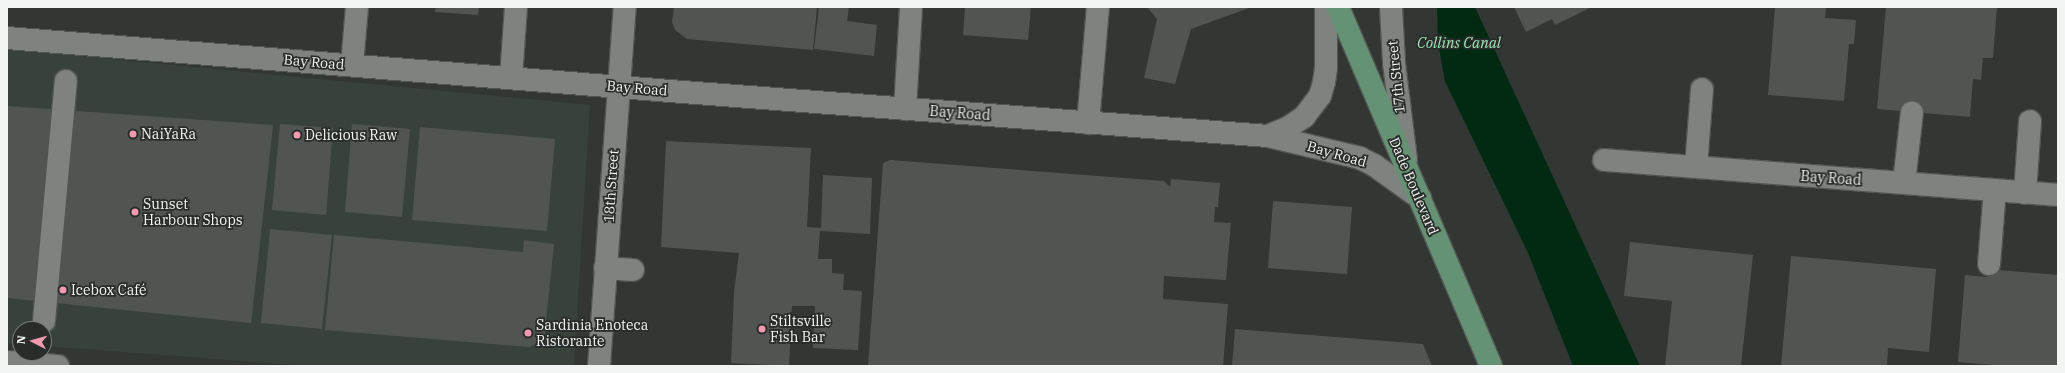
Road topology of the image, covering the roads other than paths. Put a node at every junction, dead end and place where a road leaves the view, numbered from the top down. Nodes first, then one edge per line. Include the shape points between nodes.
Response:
1 (358, 7) edge
2 (516, 7) edge
3 (625, 7) edge
4 (911, 7) edge
5 (1098, 7) edge
6 (1326, 7) edge
7 (1338, 7) edge
8 (1391, 7) edge
9 (7, 38) edge
10 (352, 65) junction
11 (511, 78) junction
12 (66, 81) dead end
13 (619, 86) junction
14 (1702, 89) dead end
15 (906, 109) junction
16 (1912, 112) dead end
17 (2030, 121) dead end
18 (1088, 123) junction
19 (1268, 136) junction
20 (1604, 160) dead end
21 (1696, 167) junction
22 (1408, 171) junction
23 (1904, 183) junction
24 (1995, 190) junction
25 (2024, 193) junction
26 (2058, 195) edge
27 (1420, 198) junction
28 (1989, 264) dead end
29 (605, 268) junction
30 (633, 270) dead end
31 (44, 321) dead end
32 (7, 362) edge
33 (58, 366) edge
34 (598, 366) edge
35 (1491, 366) edge

1 - 10 street
2 - 11 street
3 - 13 street, 18th Street
4 - 15 street
5 - 18 street
6 - 19 street, Bay Road via 1326,68 1320,96 1304,117
7 - 22 main road, Dade Boulevard
8 - 22 street, 17th Street via 1394,63
9 - 10 street, Bay Road
10 - 11 street, Bay Road
11 - 13 street, Bay Road
12 - 31 street
13 - 15 street, Bay Road
13 - 29 street, 18th Street
14 - 21 street
15 - 18 street, Bay Road
16 - 23 street
17 - 25 street
18 - 19 street, Bay Road
19 - 27 street, Bay Road via 1360,158
20 - 21 street, Bay Road
21 - 23 street, Bay Road
22 - 27 main road, Dade Boulevard
23 - 24 street, Bay Road
24 - 25 street, Bay Road
24 - 28 street
25 - 26 street, Bay Road
27 - 35 main road, Dade Boulevard
29 - 30 street
29 - 34 street, 18th Street
32 - 33 street

